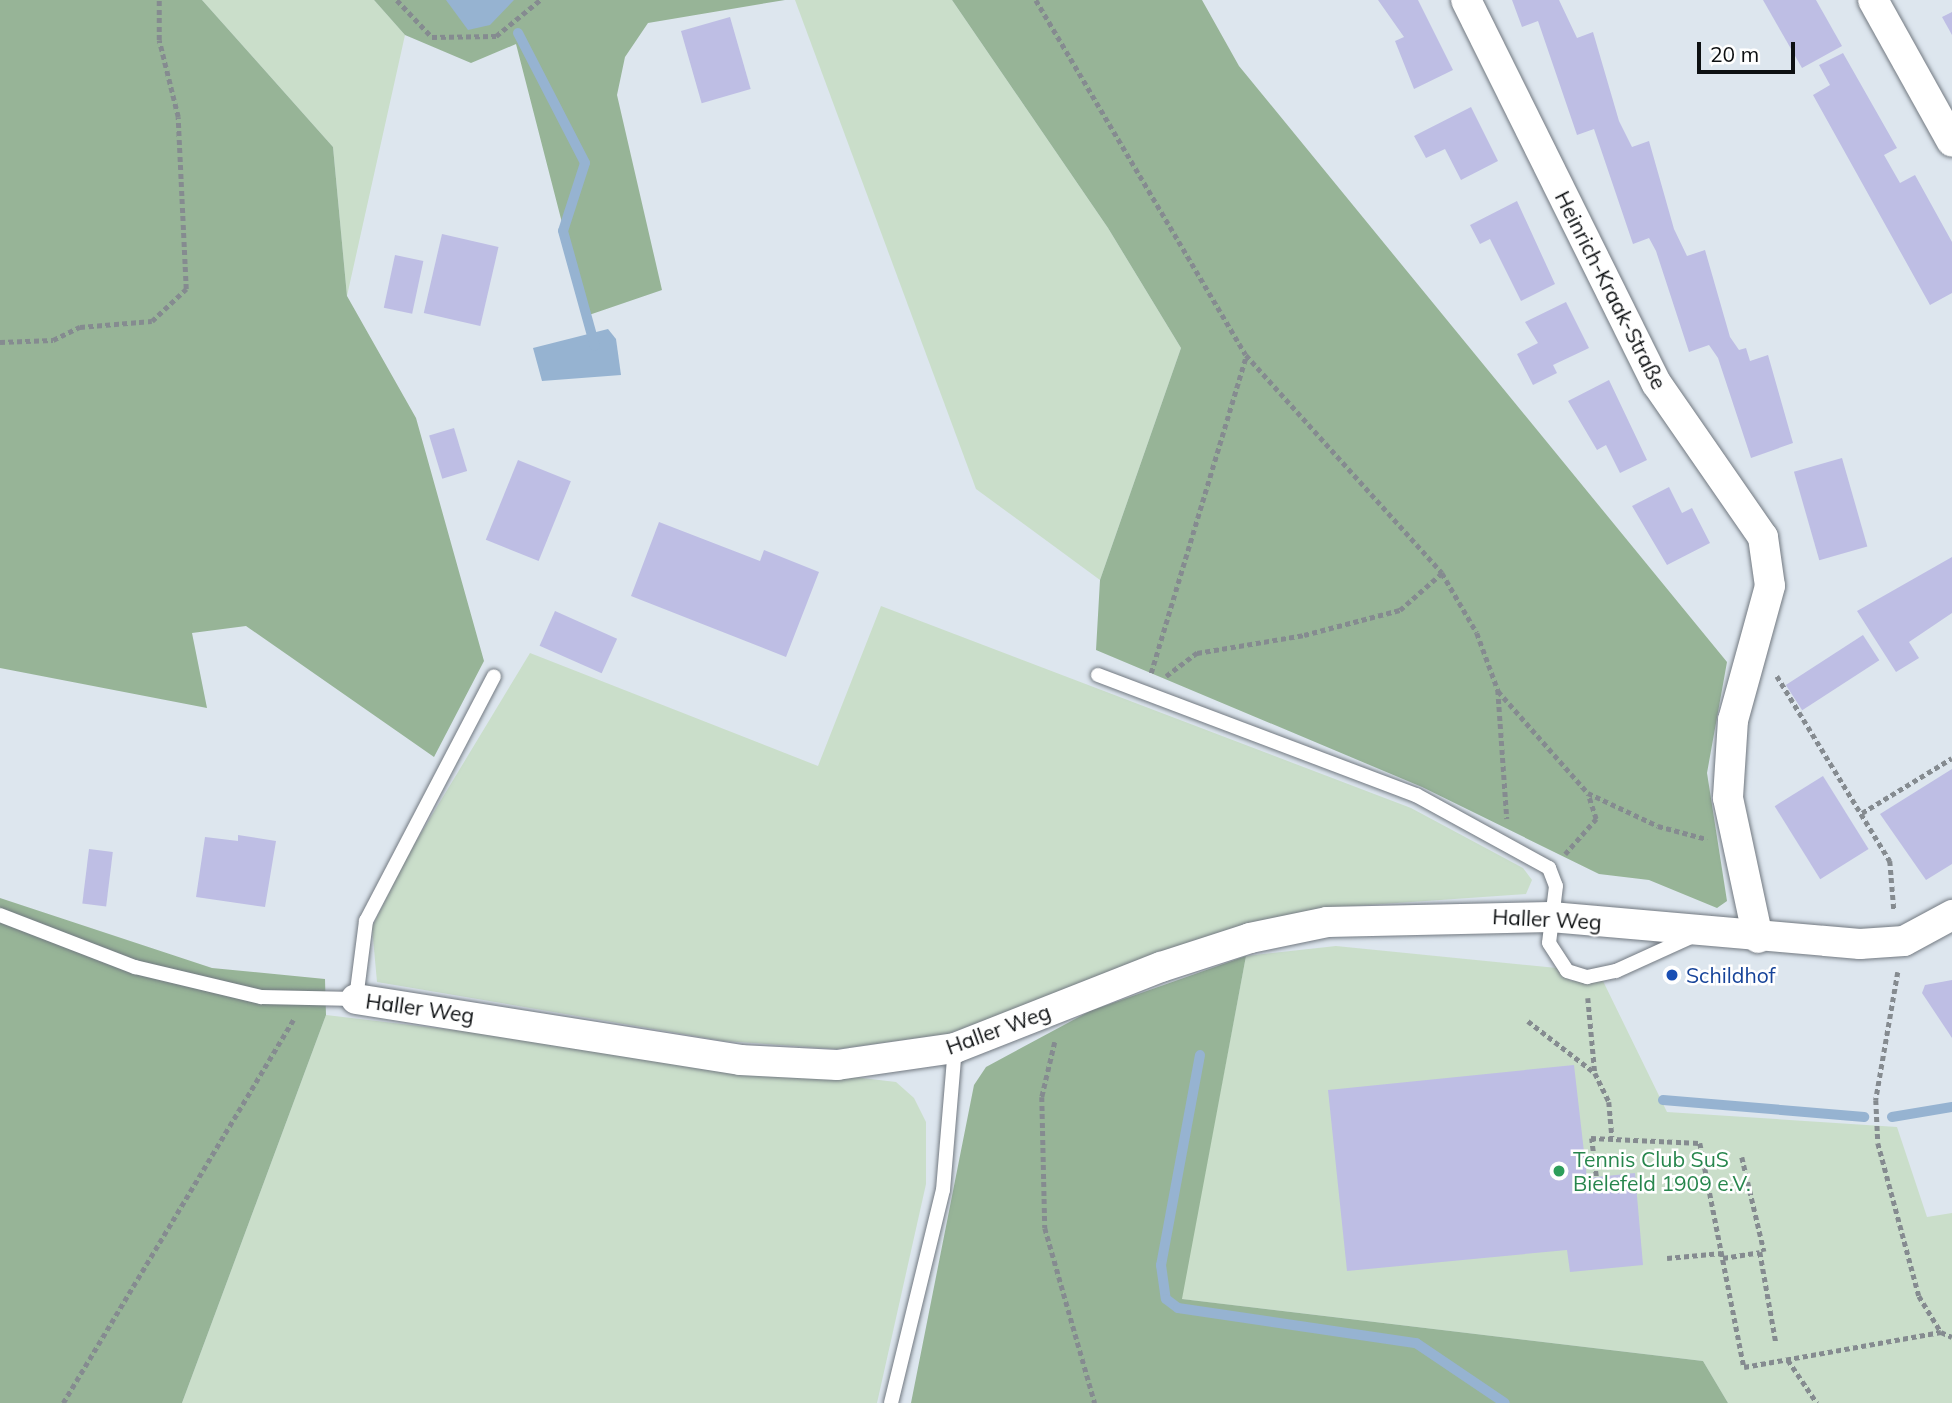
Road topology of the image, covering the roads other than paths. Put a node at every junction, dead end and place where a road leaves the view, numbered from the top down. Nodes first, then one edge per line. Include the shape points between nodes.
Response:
1 (1466, 0) edge
2 (1873, 0) edge
3 (1952, 142) edge
4 (1098, 674) dead end
5 (494, 676) dead end
6 (0, 915) edge
7 (1952, 915) edge
8 (1551, 917) junction
9 (1699, 933) junction
10 (1758, 938) junction
11 (356, 999) junction
12 (955, 1048) junction
13 (891, 1403) edge

1 - 10 street, Heinrich-Kraak-Straße via 1657,384 1763,537 1770,586 1729,760 1734,839
2 - 3 street
4 - 8 lane via 1416,795 1549,869 1556,886
5 - 11 lane via 366,921
6 - 11 lane, Haller Weg via 135,967 303,1001
7 - 10 street, Haller Weg via 1899,942
8 - 9 street, Haller Weg
8 - 9 lane via 1554,958 1587,977 1616,971
8 - 12 street, Haller Weg via 1327,922 1250,938
9 - 10 street, Haller Weg
11 - 12 street, Haller Weg via 740,1060 837,1065
12 - 13 lane via 943,1190

